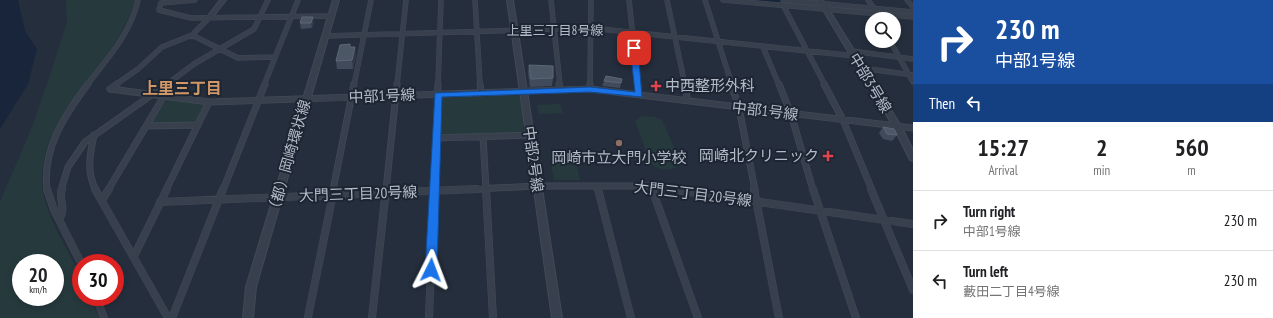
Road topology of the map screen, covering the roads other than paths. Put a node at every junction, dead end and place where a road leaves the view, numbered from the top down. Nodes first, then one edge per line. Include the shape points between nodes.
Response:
1 (138, 0) edge
2 (195, 0) edge
3 (223, 0) edge
4 (268, 0) edge
5 (298, 0) edge
6 (336, 0) edge
7 (371, 0) edge
8 (406, 0) edge
9 (440, 0) edge
10 (475, 0) edge
11 (510, 0) edge
12 (551, 0) edge
13 (591, 0) edge
14 (629, 0) edge
15 (667, 0) edge
16 (705, 0) edge
17 (723, 0) edge
18 (868, 0) edge
19 (907, 0) edge
20 (160, 1) edge
21 (783, 2) edge
22 (822, 4) edge
23 (913, 7) edge
24 (874, 8) junction
25 (871, 12) edge
26 (913, 12) edge
27 (331, 16) junction
28 (901, 16) edge
29 (210, 17) junction
30 (260, 17) junction
31 (291, 17) junction
32 (913, 17) edge
33 (591, 28) junction
34 (554, 29) junction
35 (514, 30) junction
36 (477, 31) junction
37 (440, 32) junction
38 (632, 32) junction
39 (402, 33) junction
40 (364, 34) junction
41 (192, 35) junction
42 (325, 36) junction
43 (674, 37) junction
44 (718, 42) junction
45 (763, 47) junction
46 (894, 48) edge
47 (219, 49) junction
48 (808, 51) junction
49 (853, 54) junction
50 (275, 57) junction
51 (898, 57) junction
52 (913, 59) edge
53 (861, 68) junction
54 (911, 75) edge
55 (913, 82) edge
56 (590, 89) junction
57 (560, 90) junction
58 (523, 91) junction
59 (481, 93) junction
60 (153, 94) junction
61 (438, 94) junction
62 (639, 95) junction
63 (164, 96) junction
64 (395, 96) junction
65 (352, 97) junction
66 (307, 99) junction
67 (258, 100) junction
68 (688, 101) junction
69 (209, 102) junction
70 (739, 108) junction
71 (791, 114) junction
72 (844, 120) junction
73 (198, 125) junction
74 (147, 126) junction
75 (897, 126) junction
76 (913, 128) edge
77 (530, 134) junction
78 (94, 135) junction
79 (483, 136) junction
80 (436, 138) junction
81 (913, 158) edge
82 (537, 186) junction
83 (597, 186) junction
84 (651, 186) junction
85 (486, 188) junction
86 (434, 191) junction
87 (385, 192) junction
88 (333, 194) junction
89 (278, 197) junction
90 (219, 199) junction
91 (102, 200) junction
92 (160, 202) junction
93 (757, 202) junction
94 (819, 211) junction
95 (59, 219) junction
96 (884, 220) junction
97 (913, 224) edge
98 (76, 254) edge
99 (134, 256) junction
100 (913, 290) edge
101 (99, 306) edge
102 (104, 318) edge
103 (168, 318) edge
104 (172, 318) edge
105 (248, 318) edge
106 (307, 318) edge
107 (372, 318) edge
108 (429, 318) edge
109 (493, 318) edge
110 (557, 318) edge
111 (631, 318) edge
112 (698, 318) edge
113 (779, 318) edge
114 (856, 318) edge

1 - 95 street via 125,33 68,110 52,143 47,164 47,191
2 - 20 street
3 - 29 street
4 - 30 street
5 - 31 street
6 - 27 street, （都）岡崎環状線
7 - 40 street
8 - 39 street
9 - 37 street
10 - 36 street
11 - 35 street, 中部2号線
12 - 34 street
13 - 33 street
14 - 38 street
15 - 43 street
16 - 44 street
17 - 21 street
18 - 24 street
19 - 23 street
20 - 29 street via 158,9 191,18
21 - 22 street
21 - 48 street
22 - 24 street
22 - 25 street
22 - 49 street, 中部3号線
24 - 26 street
27 - 31 street
27 - 42 street, （都）岡崎環状線
28 - 32 street
29 - 30 street
29 - 41 street
30 - 31 street
30 - 47 street via 254,29
31 - 50 street
33 - 34 street, 上里三丁目8号線
33 - 38 street, 上里三丁目8号線
33 - 56 street
34 - 35 street, 上里三丁目8号線
34 - 57 street
35 - 36 street, 上里三丁目8号線
35 - 58 street, 中部2号線
36 - 37 street, 上里三丁目8号線
36 - 59 street
37 - 39 street, 上里三丁目8号線
37 - 61 street
38 - 43 street, 上里三丁目8号線
38 - 62 street
39 - 40 street, 上里三丁目8号線
39 - 64 street
40 - 42 street, 上里三丁目8号線
40 - 65 street
41 - 47 street
41 - 60 street, 中部1号線 via 162,47 138,69 110,89
42 - 66 street, （都）岡崎環状線
43 - 44 street, 上里三丁目8号線
43 - 68 street
44 - 45 street, 上里三丁目8号線
44 - 70 street
45 - 48 street, 上里三丁目8号線
45 - 71 street
46 - 51 street
47 - 50 street via 238,58
47 - 60 street
48 - 49 street, 上里三丁目8号線
48 - 72 street
49 - 51 street, 上里三丁目8号線
49 - 53 street, 中部3号線
50 - 67 street
51 - 52 street, 上里三丁目8号線
51 - 54 street
53 - 54 street
53 - 75 street, 中部3号線
54 - 55 street
56 - 57 street, 中部1号線
56 - 62 street, 中部1号線
57 - 58 street, 中部1号線
58 - 59 street, 中部1号線
58 - 77 street, 中部2号線
59 - 61 street, 中部1号線
60 - 63 street, 中部1号線
60 - 78 street
61 - 64 street, 中部1号線
61 - 80 street
62 - 68 street, 中部1号線
63 - 69 street, 中部1号線
63 - 74 street
64 - 65 street, 中部1号線
64 - 87 street
65 - 66 street, 中部1号線
65 - 88 street
66 - 67 street, 中部1号線
66 - 89 street, （都）岡崎環状線
67 - 69 street, 中部1号線
67 - 90 street
68 - 70 street, 中部1号線
69 - 73 street
70 - 71 street, 中部1号線
70 - 93 street
71 - 72 street, 中部1号線
71 - 94 street
72 - 75 street, 中部1号線
72 - 96 street
73 - 74 street
73 - 92 street
74 - 91 street
75 - 76 street, 中部1号線
75 - 81 street, 中部3号線
77 - 79 street
77 - 82 street, 中部2号線
78 - 91 street via 89,158 91,181
78 - 95 street via 85,142 68,167 60,194 63,206
79 - 80 street
79 - 85 street
80 - 86 street
82 - 83 street, 大門三丁目20号線
82 - 85 street, 大門三丁目20号線
82 - 110 street, 中部2号線
83 - 84 street, 大門三丁目20号線
83 - 111 street
84 - 93 street, 大門三丁目20号線
84 - 112 street
85 - 86 street, 大門三丁目20号線
85 - 109 street
86 - 87 street, 大門三丁目20号線
86 - 108 street
87 - 88 street, 大門三丁目20号線
87 - 107 street
88 - 89 street, 大門三丁目20号線
88 - 106 street
89 - 90 street, 大門三丁目20号線
89 - 105 street, （都）岡崎環状線 via 251,287
90 - 92 street, 大門三丁目20号線
90 - 104 street
91 - 99 street
92 - 99 street
93 - 94 street, 大門三丁目20号線
93 - 113 street
94 - 96 street, 大門三丁目20号線
94 - 114 street
95 - 98 street
96 - 97 street, 大門三丁目20号線
96 - 100 street
99 - 103 street
101 - 102 street

